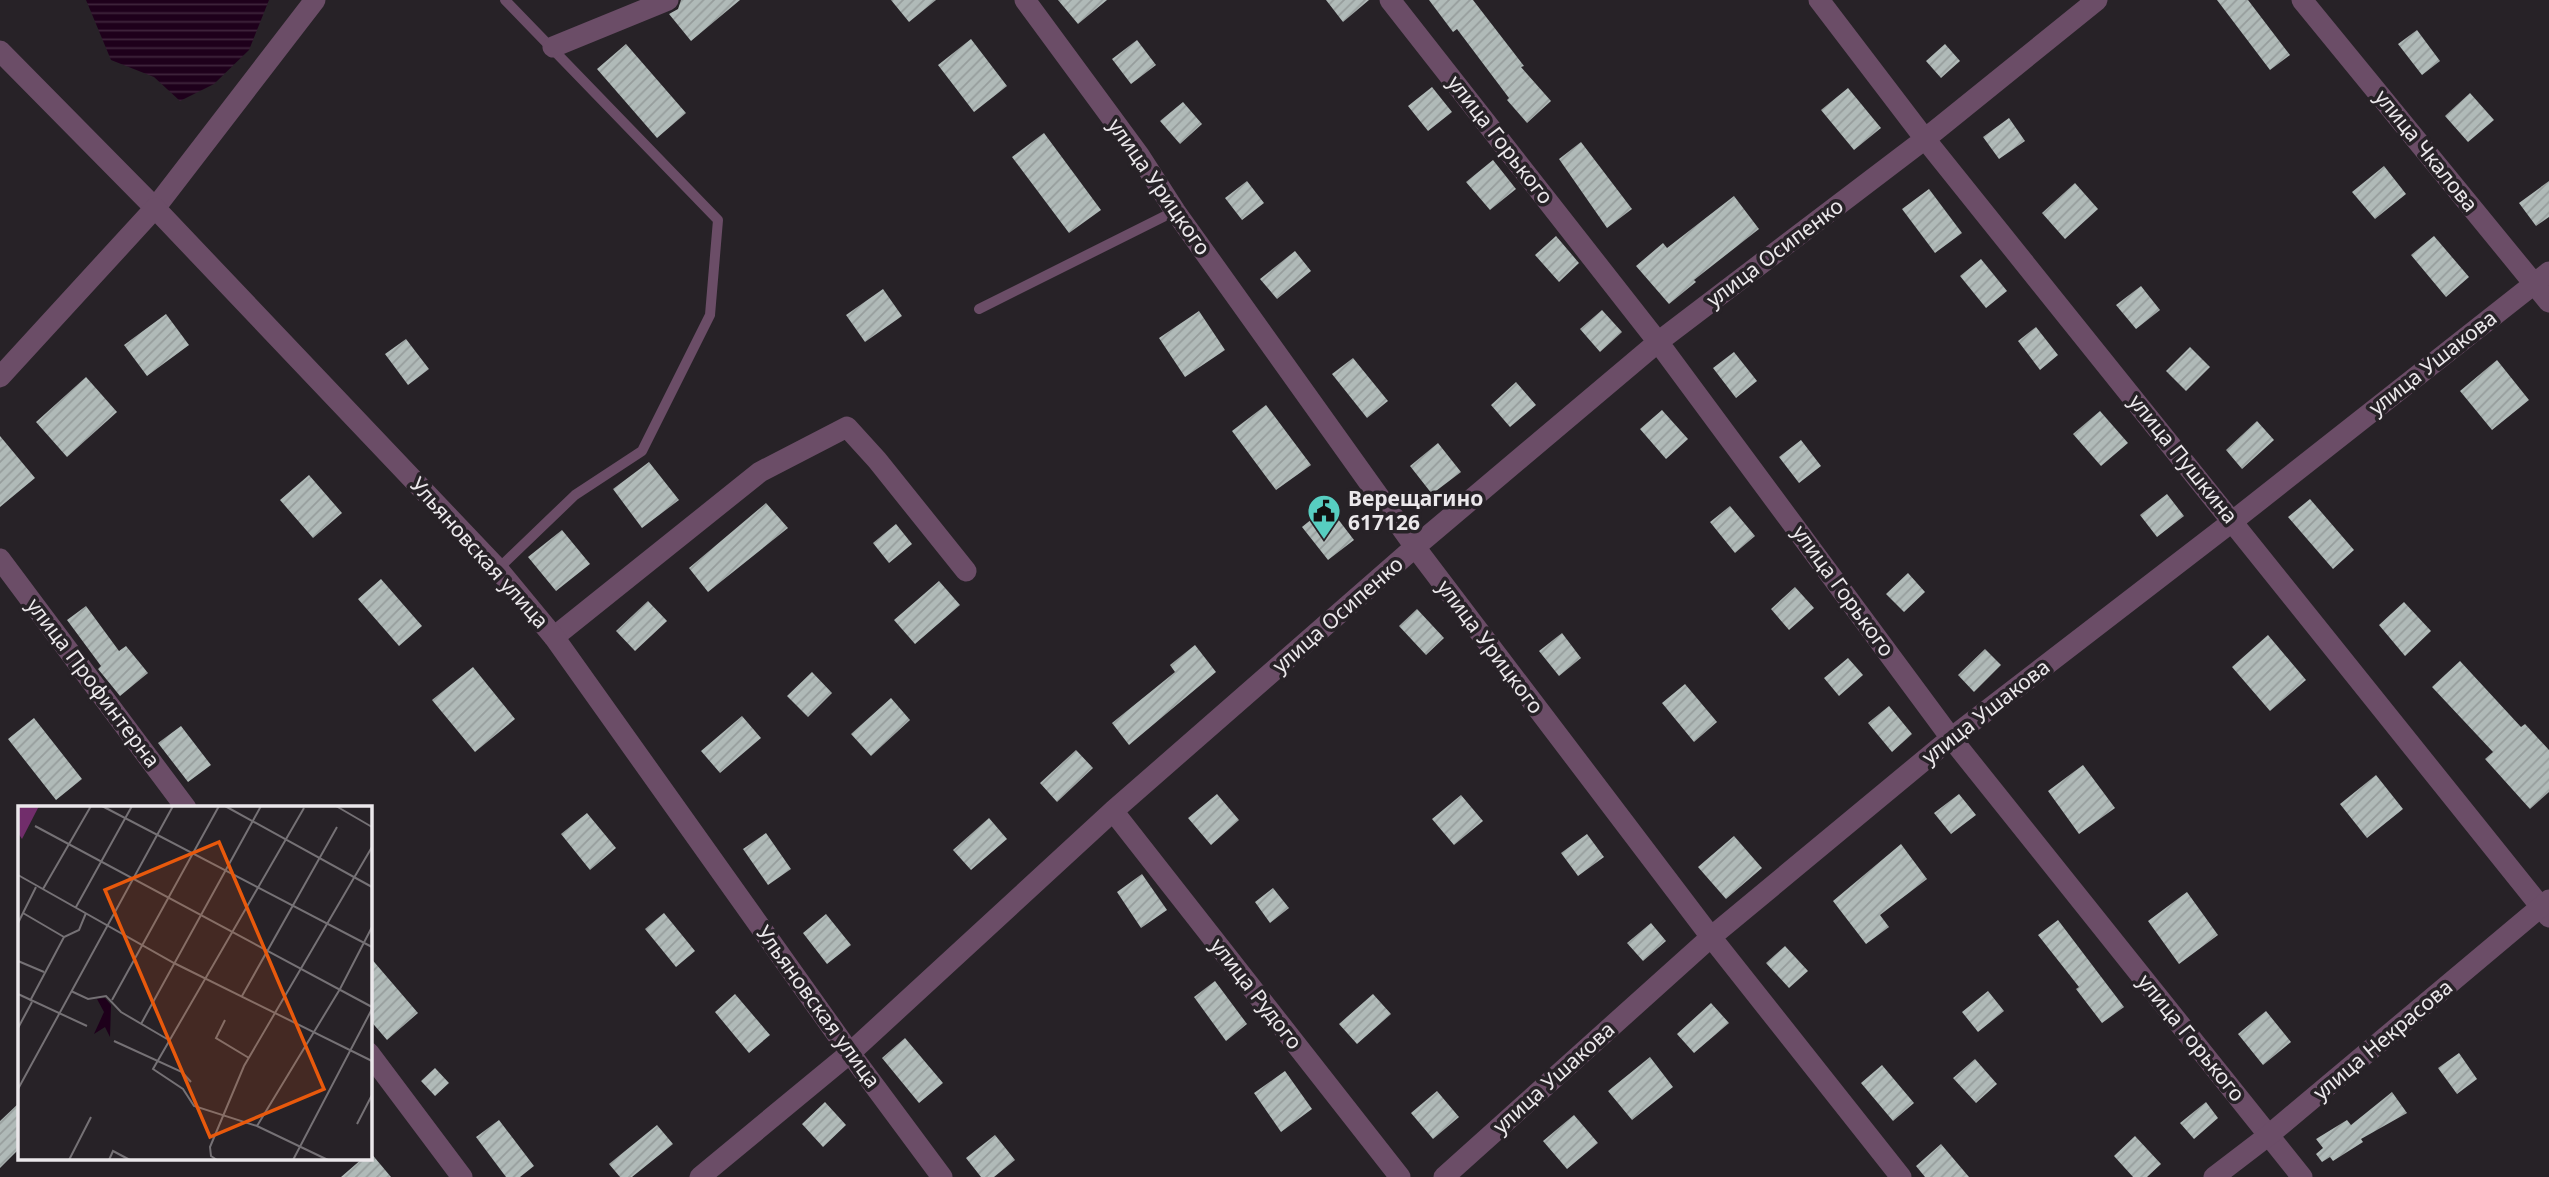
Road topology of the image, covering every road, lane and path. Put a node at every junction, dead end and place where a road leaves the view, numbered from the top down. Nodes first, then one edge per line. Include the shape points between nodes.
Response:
1 (315, 0) edge
2 (505, 0) edge
3 (668, 0) edge
4 (1025, 0) edge
5 (1390, 0) edge
6 (1819, 0) edge
7 (2097, 0) edge
8 (2302, 0) edge
9 (553, 47) junction
10 (0, 51) edge
11 (1925, 139) junction
12 (155, 208) junction
13 (1175, 211) junction
14 (2542, 277) edge
15 (2549, 302) edge
16 (979, 309) dead end
17 (1658, 342) junction
18 (0, 377) edge
19 (2232, 521) junction
20 (1415, 547) junction
21 (0, 559) edge
22 (498, 569) junction
23 (966, 571) dead end
24 (554, 637) junction
25 (1951, 738) junction
26 (185, 806) edge
27 (1113, 811) junction
28 (2546, 908) edge
29 (1711, 937) junction
30 (850, 1053) junction
31 (371, 1056) edge
32 (2269, 1135) junction
33 (462, 1177) edge
34 (700, 1177) edge
35 (942, 1177) edge
36 (1400, 1177) edge
37 (1444, 1177) edge
38 (1901, 1177) edge
39 (2214, 1177) edge
40 (2302, 1177) edge

1 - 12 street
2 - 9 lane
3 - 9 street
4 - 13 street, улица Урицкого
5 - 17 street, улица Горького
6 - 11 street, улица Пушкина
7 - 11 street, улица Осипенко
8 - 14 street, улица Чкалова
9 - 22 lane via 718,220 710,315 642,451 575,495
10 - 12 street, Ульяновская улица
11 - 17 street, улица Осипенко
11 - 19 street, улица Пушкина
12 - 18 street
12 - 22 street, Ульяновская улица
13 - 16 lane
13 - 20 street, улица Урицкого
14 - 15 street, улица Чкалова
14 - 19 street, улица Ушакова
17 - 20 street, улица Осипенко
17 - 25 street, улица Горького
19 - 25 street, улица Ушакова
19 - 28 street, улица Пушкина
20 - 27 street, улица Осипенко
20 - 29 street, улица Урицкого
21 - 26 street, улица Профинтерна
22 - 24 street, Ульяновская улица
23 - 24 street via 846,427 760,472
24 - 30 street, Ульяновская улица
25 - 29 street, улица Ушакова
25 - 32 street, улица Горького
27 - 30 street, улица Осипенко
27 - 36 street, улица Рудого
28 - 32 street, улица Некрасова
29 - 37 street, улица Ушакова
29 - 38 street, улица Урицкого
30 - 34 street, улица Осипенко
30 - 35 street, Ульяновская улица
31 - 33 street
32 - 39 street, улица Некрасова
32 - 40 street, улица Горького

